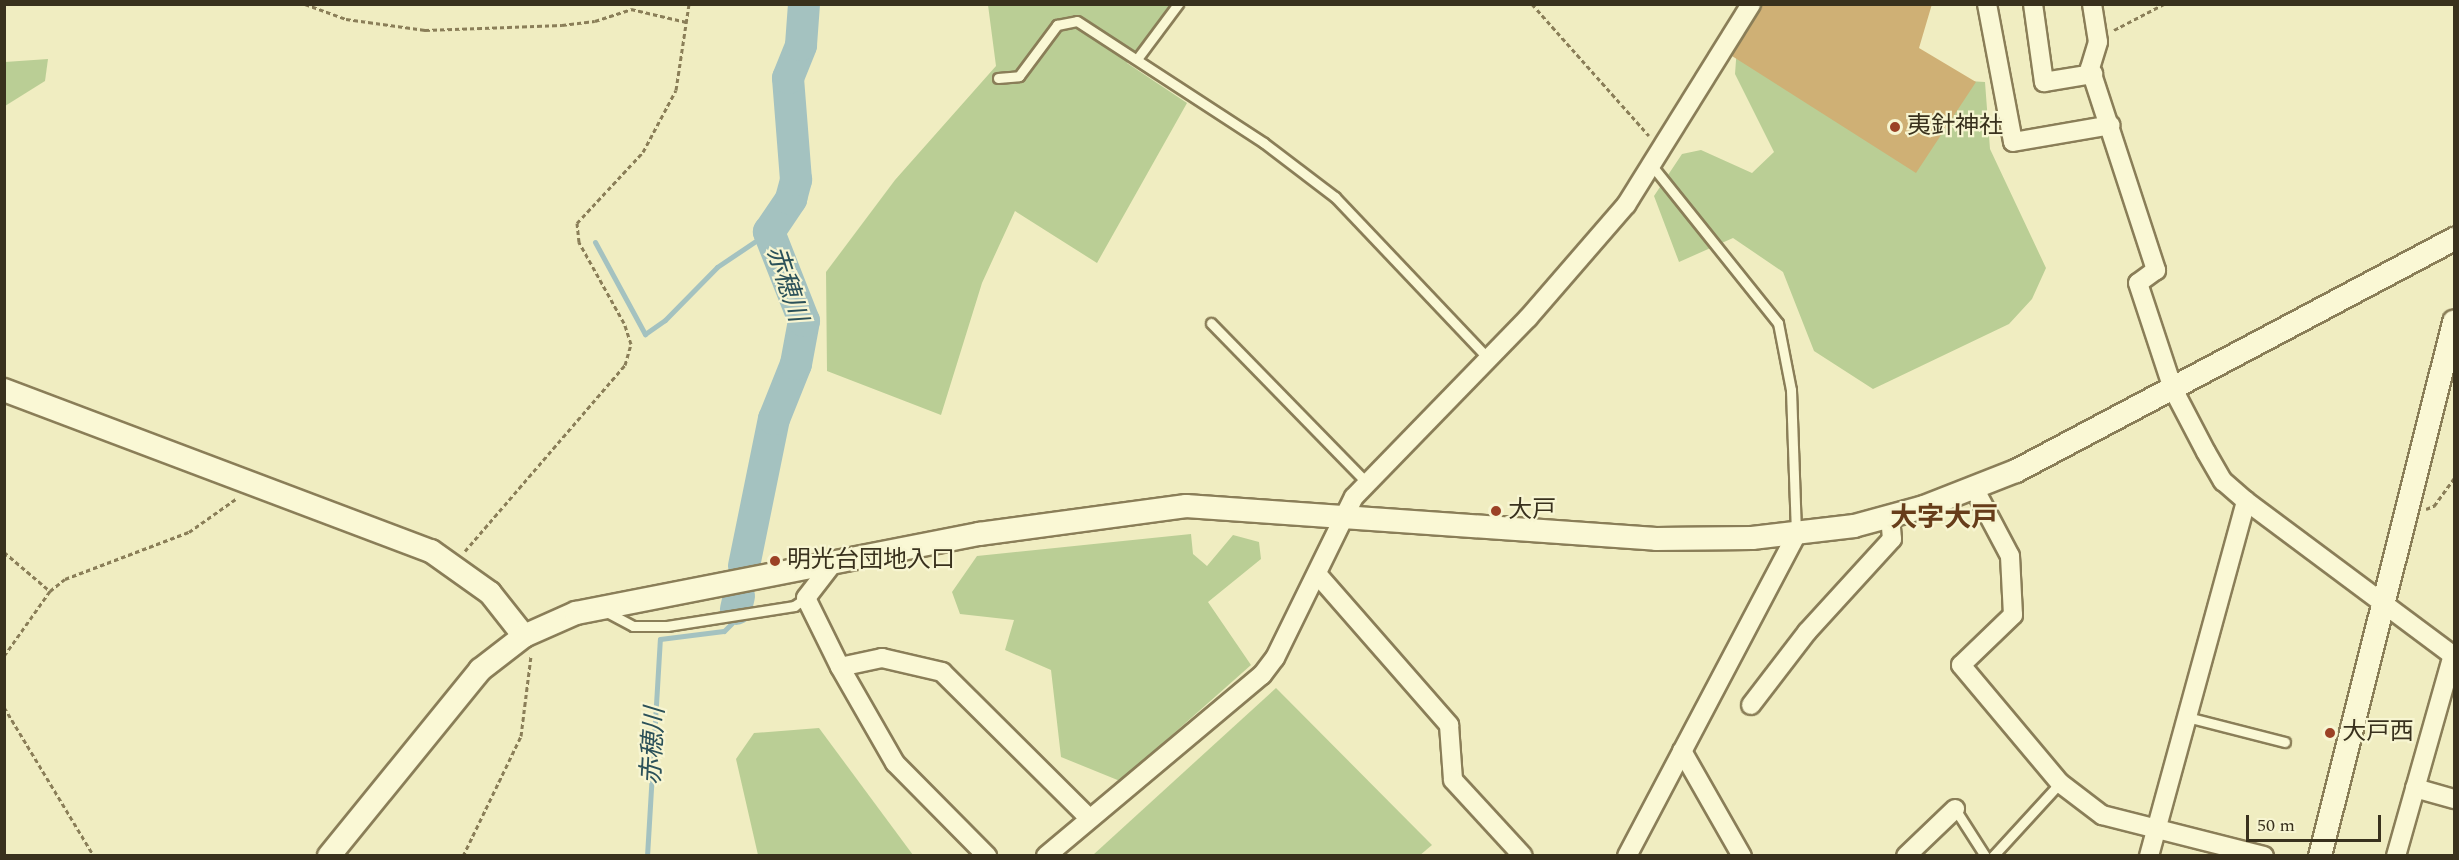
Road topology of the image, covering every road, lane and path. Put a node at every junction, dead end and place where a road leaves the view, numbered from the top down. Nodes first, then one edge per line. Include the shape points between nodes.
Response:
1 (305, 4) edge
2 (689, 4) edge
3 (1178, 4) edge
4 (1532, 4) edge
5 (1751, 4) edge
6 (1986, 4) edge
7 (2033, 4) edge
8 (2092, 4) edge
9 (2164, 4) edge
10 (687, 22) junction
11 (2098, 42) junction
12 (1137, 59) junction
13 (2093, 74) junction
14 (998, 78) dead end
15 (2111, 125) junction
16 (1664, 149) junction
17 (1653, 167) junction
18 (2454, 239) edge
19 (2454, 322) edge
20 (1211, 323) dead end
21 (1489, 359) junction
22 (2173, 389) junction
23 (4, 390) edge
24 (2454, 478) edge
25 (246, 480) junction
26 (1367, 483) junction
27 (1974, 488) junction
28 (2246, 501) junction
29 (1344, 513) junction
30 (1890, 516) junction
31 (2405, 518) junction
32 (1796, 535) junction
33 (4, 552) edge
34 (833, 562) junction
35 (456, 565) junction
36 (1317, 574) junction
37 (50, 591) junction
38 (806, 598) junction
39 (2383, 602) junction
40 (599, 607) junction
41 (524, 636) junction
42 (2454, 655) edge
43 (4, 656) edge
44 (840, 667) junction
45 (1751, 705) dead end
46 (4, 707) edge
47 (2187, 717) junction
48 (2285, 742) dead end
49 (1682, 751) junction
50 (2060, 783) junction
51 (2415, 788) junction
52 (2454, 799) edge
53 (1955, 808) joint
54 (1089, 818) junction
55 (2157, 828) junction
56 (94, 855) edge
57 (329, 855) edge
58 (463, 855) edge
59 (987, 855) edge
60 (1046, 855) edge
61 (1523, 855) edge
62 (1628, 855) edge
63 (1742, 855) edge
64 (1906, 855) edge
65 (1985, 855) edge
66 (1993, 855) edge
67 (2149, 855) edge
68 (2258, 855) edge
69 (2320, 855) edge
70 (2396, 855) edge

1 - 10 path via 346,19 425,30 552,26 595,21 631,9
2 - 10 path
3 - 12 lane
4 - 16 path
5 - 16 street
6 - 15 street via 2013,142
7 - 13 street via 2044,82
8 - 11 street
9 - 11 path via 2121,24
10 - 35 path via 676,90 644,152 577,223 579,242 624,323 631,344 625,365
11 - 13 street
12 - 14 lane via 1067,19 1057,25 1019,76
12 - 21 lane via 1264,143 1335,197
13 - 15 street
15 - 22 street via 2156,270 2138,282
16 - 17 street
17 - 21 street via 1581,259
17 - 32 lane via 1778,323 1791,390
18 - 22 street
19 - 31 street
20 - 26 lane
21 - 26 street
22 - 27 street
22 - 28 street via 2223,481
23 - 25 street
24 - 31 path via 2434,506
25 - 35 street via 403,539
25 - 37 path via 230,505 206,524 78,571
26 - 29 street
27 - 30 street
27 - 50 street via 2010,556 2013,615 1961,665
28 - 39 street
28 - 47 street
29 - 32 street via 1656,539
29 - 34 street via 1186,506 1129,510
29 - 36 street
30 - 32 street
30 - 45 street via 1892,539 1807,632
31 - 39 street
32 - 49 street
33 - 37 path
34 - 38 street
34 - 40 street
35 - 41 street via 490,593
36 - 54 street via 1275,658 1262,675
36 - 61 street via 1449,725 1453,780
37 - 43 path
38 - 40 lane via 794,606 667,626 633,626 617,621
38 - 44 street
39 - 42 street
39 - 69 street
40 - 41 street
41 - 57 street via 480,670 459,693
41 - 58 path via 531,664 527,716 494,798
42 - 51 street
44 - 54 street via 882,658 942,672
44 - 59 street via 895,763
46 - 56 path
47 - 48 lane
47 - 55 street
49 - 62 street
49 - 63 street
50 - 55 street via 2102,815
50 - 66 lane
51 - 52 street
51 - 70 street
53 - 64 street
53 - 65 lane
54 - 60 street
55 - 67 street
55 - 68 street

